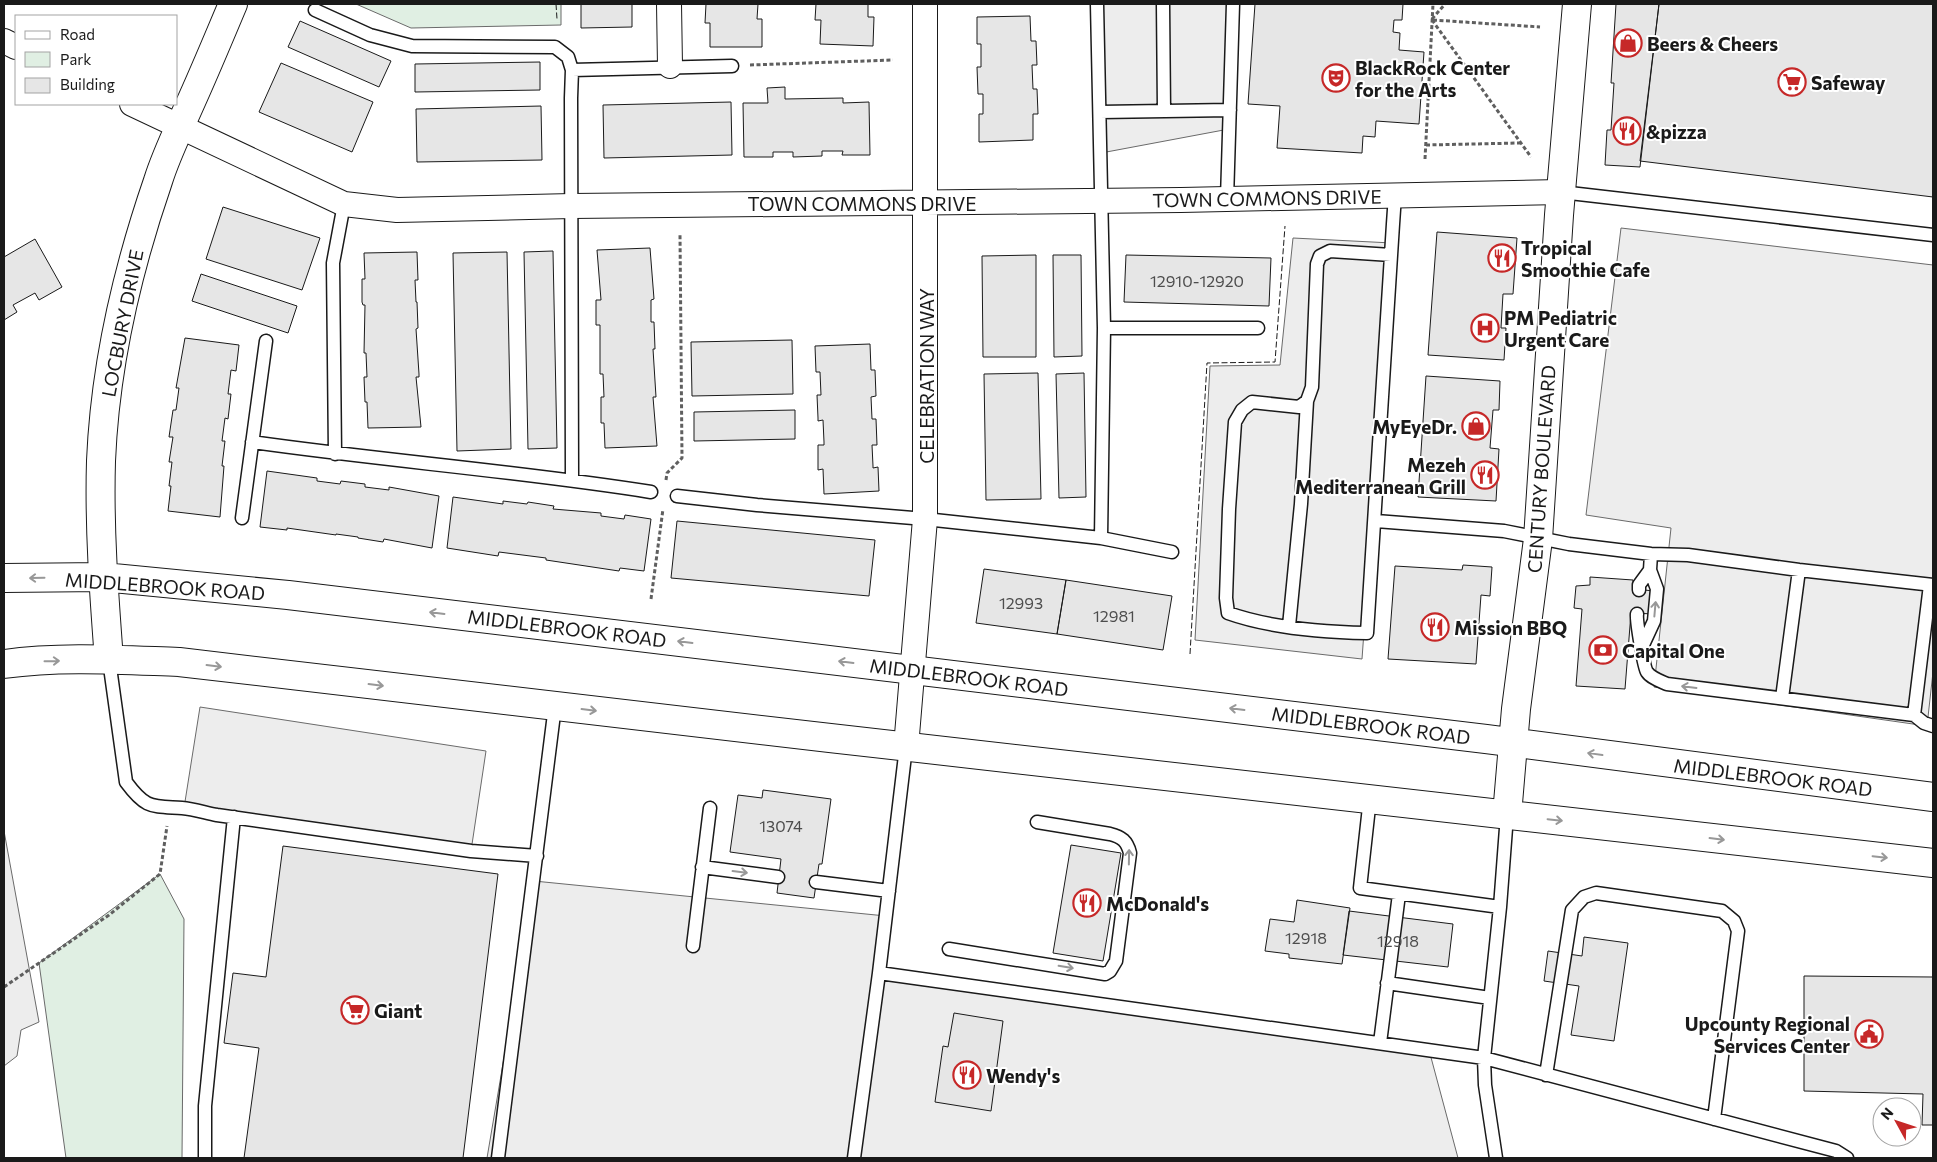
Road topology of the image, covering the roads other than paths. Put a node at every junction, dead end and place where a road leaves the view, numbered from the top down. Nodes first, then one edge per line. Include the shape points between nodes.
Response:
1 (233, 4) edge
2 (669, 4) edge
3 (925, 4) edge
4 (1097, 4) edge
5 (1163, 4) edge
6 (1233, 4) edge
7 (1578, 4) edge
8 (315, 10) dead end
9 (670, 66) junction
10 (732, 66) road end
11 (572, 70) junction
12 (134, 105) edge
13 (1230, 110) junction
14 (1164, 111) junction
15 (1100, 112) junction
16 (180, 126) junction
17 (1561, 192) junction
18 (1395, 195) junction
19 (1227, 199) junction
20 (1102, 201) junction
21 (926, 203) junction
22 (344, 204) junction
23 (572, 206) junction
24 (1933, 235) edge
25 (1391, 254) junction
26 (1104, 328) junction
27 (1258, 328) dead end
28 (266, 341) dead end
29 (1307, 401) junction
30 (252, 442) junction
31 (335, 454) junction
32 (572, 479) junction
33 (651, 492) dead end
34 (677, 496) dead end
35 (242, 518) dead end
36 (926, 519) junction
37 (1376, 521) junction
38 (1101, 538) junction
39 (1538, 539) junction
40 (1172, 552) dead end
41 (1651, 554) junction
42 (1650, 570) junction
43 (1799, 570) junction
44 (103, 577) junction
45 (4, 578) edge
46 (1932, 585) edge
47 (1639, 590) dead end
48 (1637, 614) dead end
49 (1289, 626) junction
50 (1642, 646) junction
51 (109, 660) junction
52 (4, 664) edge
53 (912, 670) junction
54 (1782, 698) junction
55 (555, 706) junction
56 (1914, 715) junction
57 (1933, 726) edge
58 (1514, 742) junction
59 (906, 747) junction
60 (1933, 797) edge
61 (1370, 798) junction
62 (710, 808) dead end
63 (1507, 815) junction
64 (234, 817) junction
65 (1037, 822) dead end
66 (536, 856) junction
67 (1933, 863) edge
68 (702, 867) junction
69 (778, 877) dead end
70 (816, 882) dead end
71 (889, 891) junction
72 (1399, 894) junction
73 (1500, 907) junction
74 (693, 946) dead end
75 (949, 949) dead end
76 (879, 973) junction
77 (1387, 983) junction
78 (1490, 998) junction
79 (1380, 1043) junction
80 (1484, 1058) junction
81 (1546, 1074) junction
82 (1714, 1119) junction
83 (205, 1158) edge
84 (498, 1158) edge
85 (854, 1158) edge
86 (1496, 1158) edge
87 (1847, 1158) edge

1 - 16 main road, LOCBURY DRIVE
2 - 9 street
3 - 21 street, CELEBRATION WAY
4 - 15 lane
5 - 14 lane
6 - 13 lane
7 - 17 main road, CENTURY BOULEVARD
8 - 11 lane via 370,35 412,46 555,47 568,57
9 - 10 lane
9 - 11 lane
11 - 23 lane
12 - 16 street, TOWN COMMONS DRIVE
13 - 14 lane
13 - 19 lane
14 - 15 lane
15 - 20 lane
16 - 22 street, TOWN COMMONS DRIVE
16 - 44 main road, LOCBURY DRIVE via 158,178 139,240 110,364 101,460
17 - 18 street, TOWN COMMONS DRIVE
17 - 24 lane
17 - 39 main road, CENTURY BOULEVARD
18 - 19 street, TOWN COMMONS DRIVE
18 - 25 lane
19 - 20 street, TOWN COMMONS DRIVE
20 - 21 street, TOWN COMMONS DRIVE
20 - 26 lane
21 - 23 street, TOWN COMMONS DRIVE
21 - 36 street, CELEBRATION WAY
22 - 23 street, TOWN COMMONS DRIVE via 397,210
22 - 31 lane via 333,263
23 - 32 lane
25 - 29 lane via 1330,251 1320,256 1317,264 1312,387
25 - 37 lane
26 - 27 lane
26 - 38 lane
28 - 30 lane
29 - 49 lane
29 - 49 lane via 1300,407 1252,402 1235,422 1226,598 1228,613 1246,620
30 - 31 lane
30 - 35 lane
31 - 32 lane
32 - 33 lane
34 - 36 lane
36 - 38 lane
36 - 53 street, CELEBRATION WAY
37 - 39 lane via 1504,531
37 - 49 lane via 1367,633
38 - 40 lane
39 - 41 lane
39 - 58 main road, CENTURY BOULEVARD
41 - 42 lane
41 - 43 lane via 1688,555
42 - 47 lane
50 -> 42 lane via 1654,621 1657,589
43 - 46 lane
43 - 54 lane
44 -> 45 main road, MIDDLEBROOK ROAD
44 - 51 main road, LOCBURY DRIVE
53 -> 44 main road, MIDDLEBROOK ROAD via 288,595
46 - 56 lane
48 - 50 lane
54 -> 50 lane via 1667,684 1647,672
52 -> 51 main road
51 -> 55 main road via 179,662
51 - 64 lane via 126,782 137,797 155,807 184,808
58 -> 53 main road, MIDDLEBROOK ROAD
53 - 59 street, CELEBRATION WAY
54 - 56 lane
55 -> 59 main road
55 - 66 lane
56 - 57 lane
60 -> 58 main road, MIDDLEBROOK ROAD
58 - 63 main road, CENTURY BOULEVARD
59 - 61 main road
59 - 71 lane
61 - 63 main road
61 - 72 lane via 1360,888
62 - 68 lane
63 -> 67 main road
63 - 73 lane
64 - 66 lane via 471,852
64 - 83 lane via 205,1106
75 -> 65 lane via 1105,974 1110,971 1116,960 1130,853 1128,843 1119,836
66 - 84 lane
68 -> 69 lane
68 - 74 lane
70 - 71 lane
71 - 76 lane
72 - 73 lane
72 - 77 lane
73 - 78 lane
76 - 79 lane
76 - 85 lane
77 - 78 lane
77 - 79 lane
78 - 80 lane
79 - 80 lane
80 - 81 lane
80 - 86 lane
81 - 82 lane
81 - 82 lane via 1572,910 1584,897 1596,893 1722,911 1734,921 1738,930
82 - 87 lane via 1836,1151

